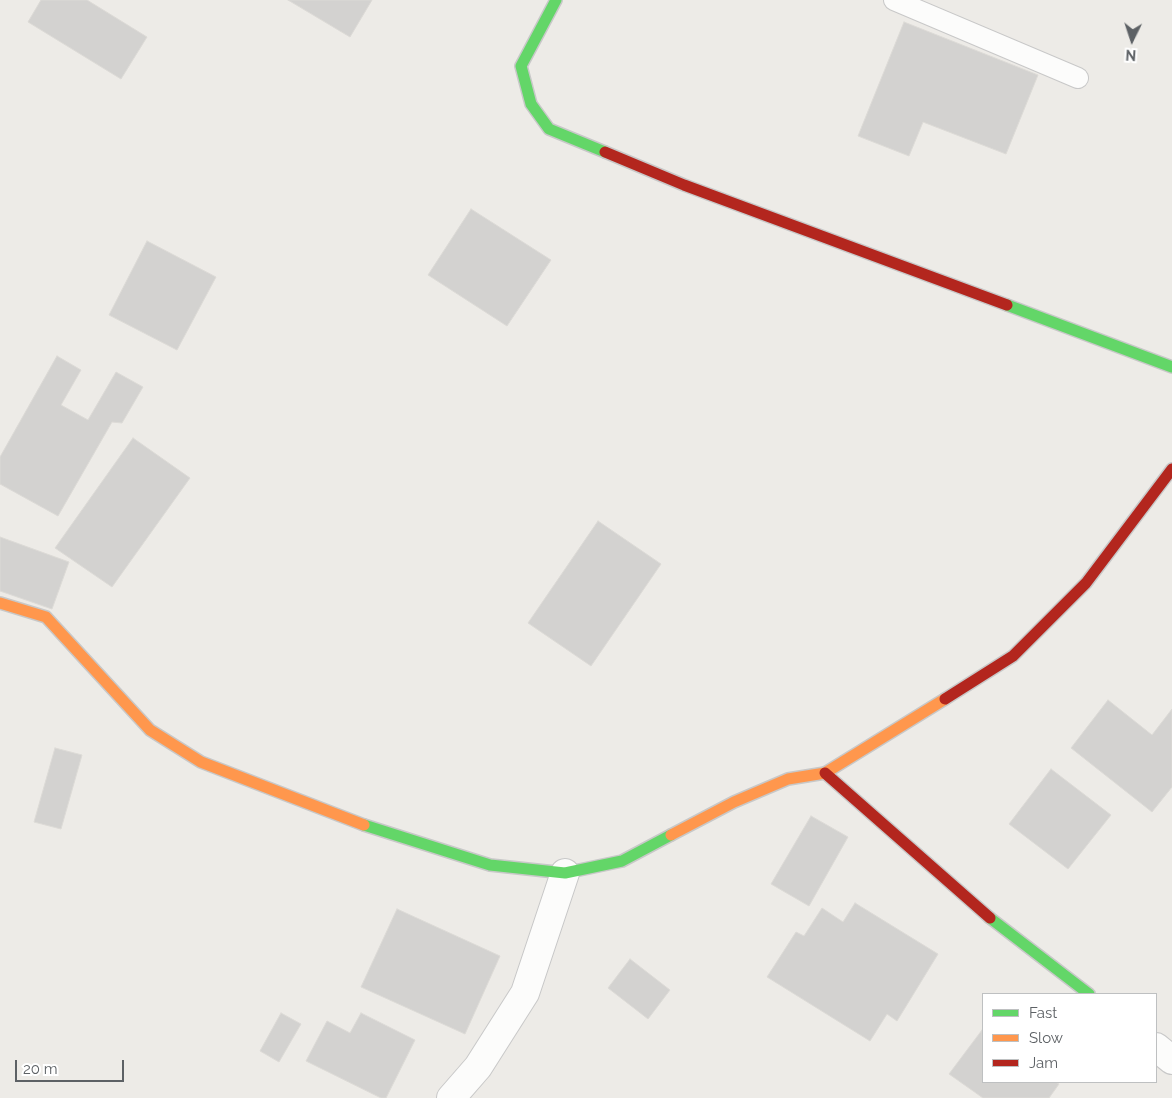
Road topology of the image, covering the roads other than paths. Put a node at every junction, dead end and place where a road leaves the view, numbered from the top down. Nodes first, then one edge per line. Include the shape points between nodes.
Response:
1 (556, 0) edge
2 (894, 0) edge
3 (1078, 78) dead end
4 (1172, 367) edge
5 (1172, 469) edge
6 (0, 603) edge
7 (825, 773) junction
8 (565, 873) junction
9 (1088, 993) edge
10 (1157, 1048) edge
11 (1172, 1060) edge
12 (451, 1098) edge

1 - 4 street via 521,66 531,104 549,129 684,185
2 - 3 lane
5 - 7 street via 1086,583 1013,656
6 - 8 street via 46,617 150,730 201,762 341,818 490,865
7 - 8 street via 788,779 734,802 622,860
7 - 9 street via 981,911
8 - 12 street via 525,993 478,1067
10 - 11 street

